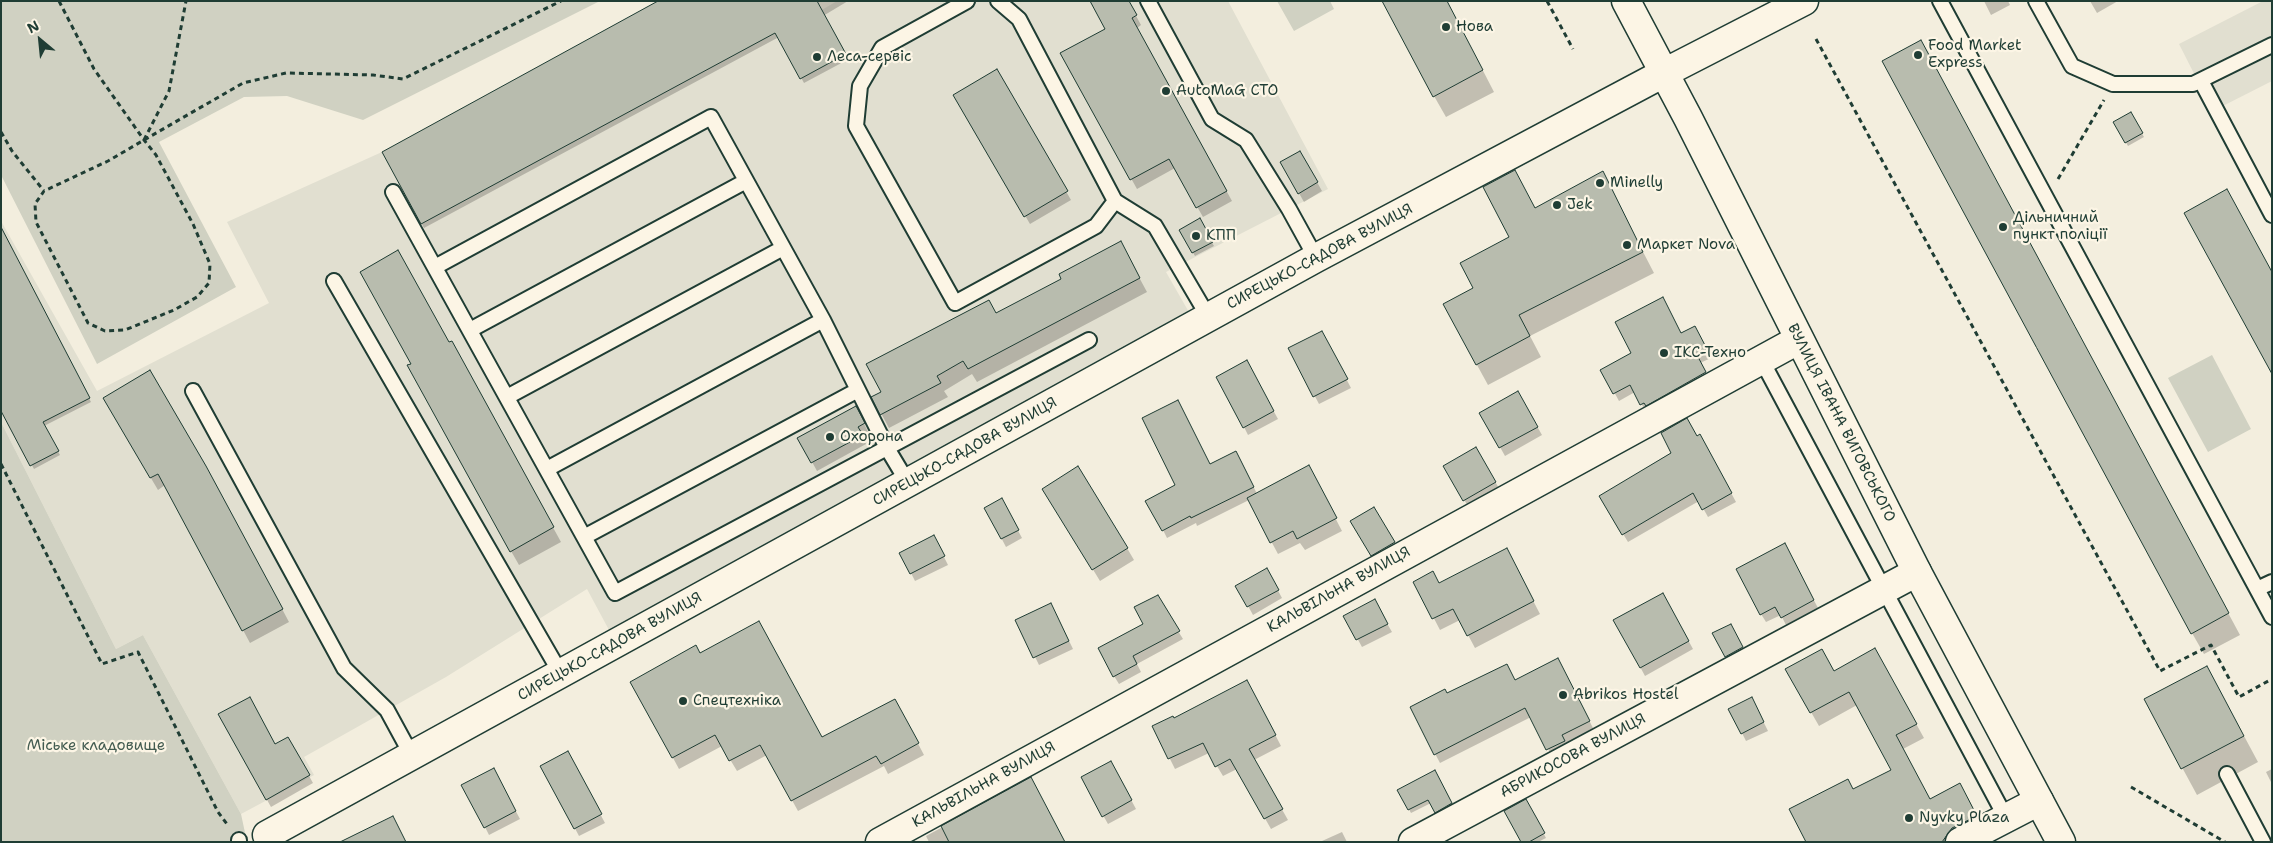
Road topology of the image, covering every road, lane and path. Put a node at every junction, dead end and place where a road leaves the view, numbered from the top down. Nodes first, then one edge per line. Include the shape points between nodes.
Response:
1 (58, 1) edge
2 (186, 1) edge
3 (561, 1) edge
4 (967, 1) edge
5 (998, 1) edge
6 (1148, 1) edge
7 (1547, 1) edge
8 (1626, 1) edge
9 (1804, 1) edge
10 (1940, 1) edge
11 (2036, 1) edge
12 (1816, 40) dead end
13 (2272, 45) edge
14 (1573, 49) dead end
15 (1664, 73) junction
16 (2200, 81) junction
17 (2113, 84) junction
18 (1, 132) edge
19 (144, 140) junction
20 (746, 181) junction
21 (44, 191) junction
22 (393, 192) dead end
23 (2047, 199) junction
24 (1115, 201) junction
25 (2272, 215) edge
26 (783, 248) junction
27 (1316, 258) junction
28 (435, 267) junction
29 (334, 281) dead end
30 (1209, 318) junction
31 (823, 320) junction
32 (470, 330) junction
33 (1089, 340) dead end
34 (1798, 340) junction
35 (1761, 359) junction
36 (858, 390) junction
37 (192, 391) dead end
38 (507, 397) junction
39 (887, 448) junction
40 (1, 464) edge
41 (547, 469) junction
42 (908, 483) junction
43 (584, 537) junction
44 (1917, 572) junction
45 (2272, 582) edge
46 (1885, 589) junction
47 (2257, 589) junction
48 (2272, 617) edge
49 (561, 674) junction
50 (2272, 679) edge
51 (412, 756) junction
52 (2227, 774) dead end
53 (2132, 786) dead end
54 (2040, 800) junction
55 (2006, 818) junction
56 (268, 839) edge
57 (239, 841) edge
58 (880, 842) edge
59 (1413, 842) edge
60 (1960, 842) edge
61 (2061, 842) edge
62 (2225, 842) edge
63 (2264, 842) edge

1 - 19 path via 94,69
2 - 19 path via 169,91
3 - 19 path via 403,79 373,75 286,74 243,83
4 - 24 lane via 882,48 860,86 856,126 955,303 1096,226
5 - 24 lane via 1019,19
6 - 27 lane via 1212,119 1246,140
7 - 14 path
8 - 15 street, ВУЛИЦЯ ІВАНА ВИГОВСЬКОГО
9 - 15 street, СИРЕЦЬКО-САДОВА ВУЛИЦЯ
10 - 23 lane
11 - 17 lane via 2072,66
12 - 50 path via 2160,671 2211,645 2239,697
13 - 16 lane
15 - 27 street, СИРЕЦЬКО-САДОВА ВУЛИЦЯ
15 - 34 street, ВУЛИЦЯ ІВАНА ВИГОВСЬКОГО
16 - 17 lane via 2193,84
16 - 25 lane
17 - 23 path
18 - 21 path
19 - 21 path
19 - 21 path via 156,154 210,264 209,283 197,297 174,310 125,330 105,331 88,322 36,222 35,204
20 - 26 lane
20 - 28 lane via 711,116
20 - 32 lane
22 - 28 lane
23 - 47 lane
24 - 30 lane via 1155,226
26 - 31 lane
26 - 38 lane
27 - 30 street, СИРЕЦЬКО-САДОВА ВУЛИЦЯ
28 - 32 lane
29 - 49 lane
30 - 42 street, СИРЕЦЬКО-САДОВА ВУЛИЦЯ
31 - 36 lane
31 - 41 lane
32 - 38 lane
33 - 39 lane
34 - 35 street, КАЛЬВІЛЬНА ВУЛИЦЯ
34 - 44 street, ВУЛИЦЯ ІВАНА ВИГОВСЬКОГО
35 - 46 lane
35 - 58 street, КАЛЬВІЛЬНА ВУЛИЦЯ
36 - 39 lane
36 - 43 lane
37 - 51 lane via 344,668 387,710
38 - 41 lane
39 - 42 lane
39 - 43 lane via 615,593
40 - 57 path via 102,664 138,652 218,812
41 - 43 lane
42 - 49 street, СИРЕЦЬКО-САДОВА ВУЛИЦЯ
44 - 46 street, АБРИКОСОВА ВУЛИЦЯ
44 - 54 street, ВУЛИЦЯ ІВАНА ВИГОВСЬКОГО
45 - 47 lane
46 - 55 lane
46 - 59 street, АБРИКОСОВА ВУЛИЦЯ
47 - 48 lane
49 - 51 street, СИРЕЦЬКО-САДОВА ВУЛИЦЯ
51 - 56 street, СИРЕЦЬКО-САДОВА ВУЛИЦЯ
52 - 63 lane
53 - 62 path
54 - 55 street
54 - 61 street, ВУЛИЦЯ ІВАНА ВИГОВСЬКОГО
55 - 60 street

